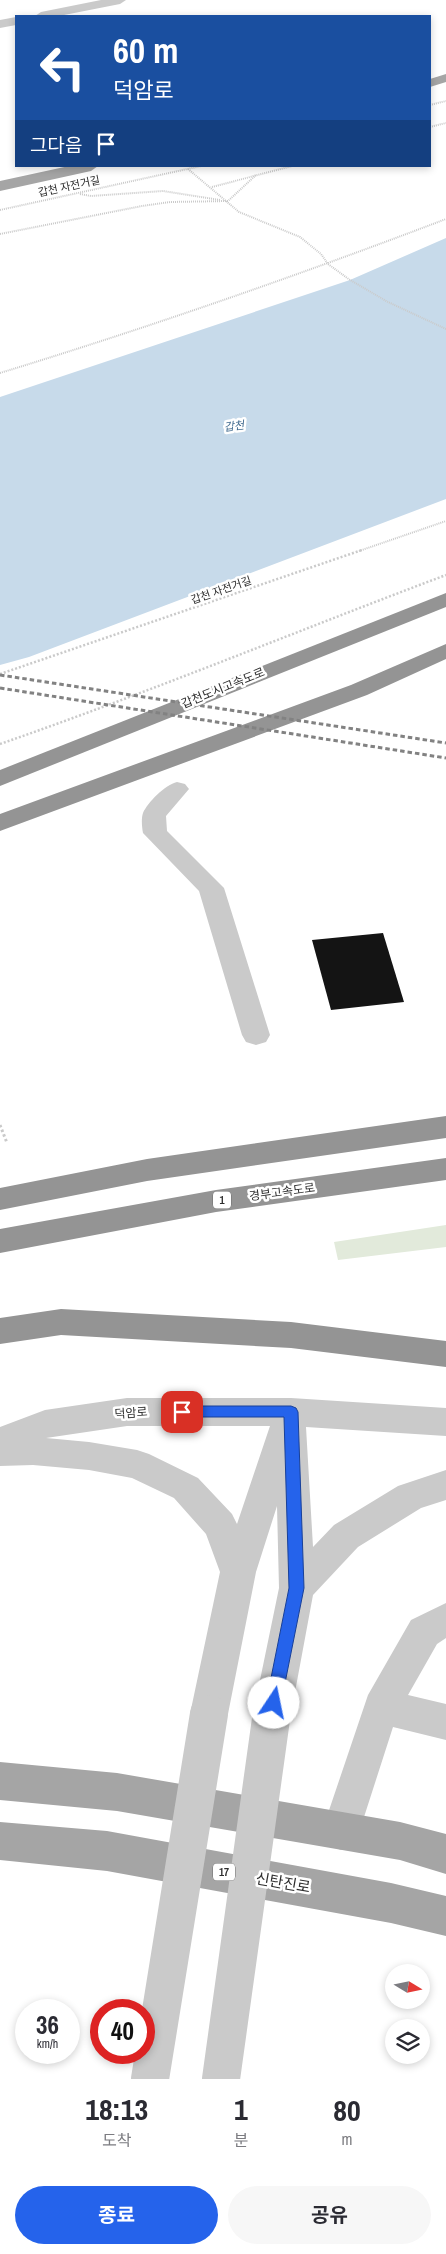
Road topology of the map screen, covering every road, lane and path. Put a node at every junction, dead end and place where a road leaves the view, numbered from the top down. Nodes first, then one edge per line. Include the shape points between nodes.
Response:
1 (120, 0) edge
2 (46, 15) edge
3 (15, 21) edge
4 (0, 24) edge
5 (446, 78) edge
6 (431, 84) edge
7 (446, 101) edge
8 (431, 105) edge
9 (446, 123) edge
10 (431, 127) edge
11 (86, 167) edge
12 (196, 167) edge
13 (288, 167) edge
14 (188, 169) junction
15 (256, 175) junction
16 (0, 186) edge
17 (211, 187) junction
18 (79, 193) junction
19 (226, 202) junction
20 (0, 210) edge
21 (446, 219) edge
22 (0, 234) edge
23 (328, 264) junction
24 (446, 329) edge
25 (0, 373) edge
26 (446, 521) edge
27 (446, 575) edge
28 (446, 599) edge
29 (446, 651) edge
30 (0, 674) edge
31 (0, 744) edge
32 (0, 779) edge
33 (177, 789) dead end
34 (0, 823) edge
35 (256, 1035) dead end
36 (0, 1125) edge
37 (446, 1127) edge
38 (7, 1143) dead end
39 (446, 1169) edge
40 (0, 1199) edge
41 (0, 1241) edge
42 (0, 1331) edge
43 (446, 1354) edge
44 (291, 1412) junction
45 (446, 1422) edge
46 (0, 1441) edge
47 (0, 1452) edge
48 (446, 1485) edge
49 (238, 1572) junction
50 (297, 1588) junction
51 (446, 1619) edge
52 (381, 1707) junction
53 (446, 1722) edge
54 (0, 1781) edge
55 (341, 1831) junction
56 (0, 1841) edge
57 (446, 1854) edge
58 (446, 1916) edge
59 (150, 2079) edge
60 (221, 2079) edge

1 - 2 street
3 - 4 street
5 - 6 main road
7 - 8 path
9 - 10 path
11 - 16 main road
12 - 14 path, 갑천 자전거길
13 - 15 path
14 - 17 path
14 - 18 path, 갑천 자전거길
15 - 17 path
15 - 19 path
17 - 19 path
18 - 19 path via 91,196 163,191
18 - 20 path, 갑천 자전거길
19 - 22 path via 164,202
19 - 23 path via 239,212 300,237
21 - 23 path
23 - 24 path via 388,302
23 - 25 path
26 - 30 path, 갑천 자전거길
27 - 31 path via 118,703
28 - 32 highway, 갑천도시고속도로
29 - 34 highway via 359,690
33 - 35 street via 154,815 155,833 211,888
36 - 38 path
37 - 40 highway via 147,1170
39 - 41 highway, 경부고속도로 / 1 via 216,1201
42 - 43 highway via 70,1323 291,1335
44 - 45 street, 덕암로
44 - 46 street, 덕암로 via 127,1412 44,1424
44 - 49 street
44 - 50 street
47 - 49 street via 33,1451 137,1464 186,1488 220,1525
48 - 50 street via 410,1497 346,1536
49 - 59 street, bridge via 209,1714
50 - 60 street, bridge via 270,1718
51 - 52 street via 424,1632
52 - 53 street
52 - 55 street
54 - 55 main road via 118,1792
55 - 57 main road via 400,1841
56 - 58 main road, 신탄진로 / 17 via 107,1851

